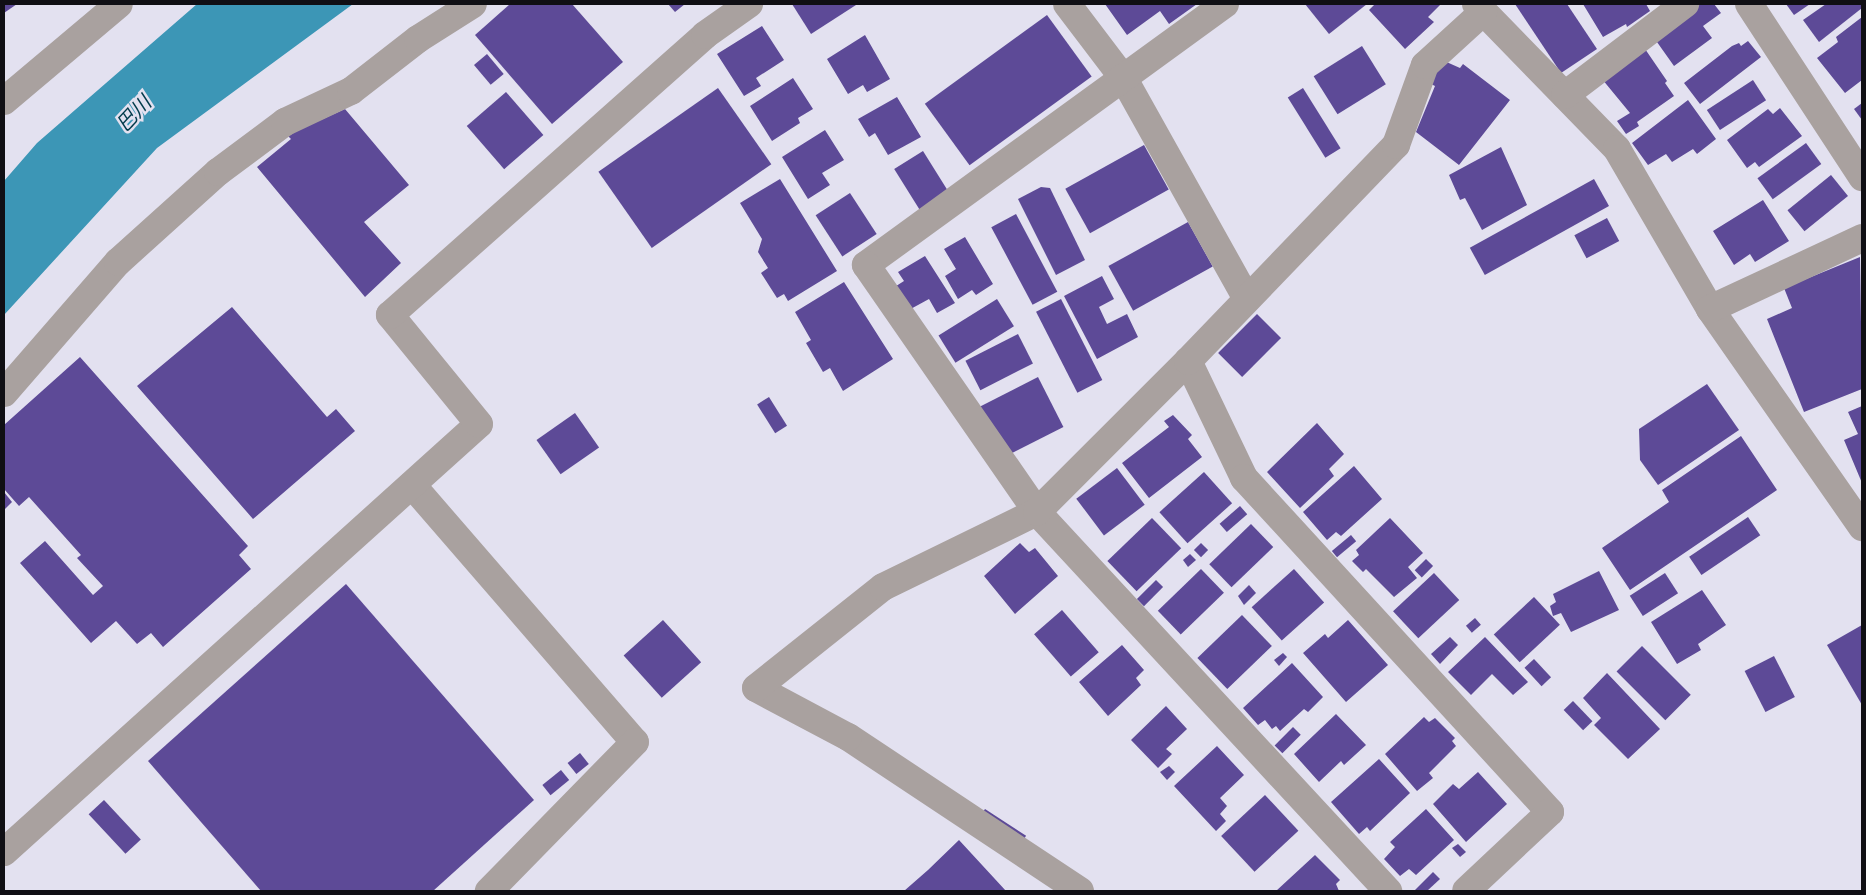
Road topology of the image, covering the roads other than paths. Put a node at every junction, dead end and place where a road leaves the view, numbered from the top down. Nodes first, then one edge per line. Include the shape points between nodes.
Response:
1 (119, 4) edge
2 (473, 4) edge
3 (749, 4) edge
4 (1067, 4) edge
5 (1225, 4) edge
6 (1686, 4) edge
7 (1749, 4) edge
8 (1479, 8) edge
9 (1124, 79) junction
10 (1565, 95) junction
11 (4, 101) edge
12 (1862, 178) edge
13 (1862, 238) edge
14 (1247, 299) junction
15 (1710, 309) junction
16 (1188, 362) junction
17 (4, 393) edge
18 (412, 485) junction
19 (1037, 512) junction
20 (1862, 527) edge
21 (4, 852) edge
22 (489, 891) edge
23 (1080, 891) edge
24 (1388, 891) edge
25 (1466, 891) edge

1 - 11 street
2 - 17 street via 418,39 351,91 285,122 218,172 118,262
3 - 18 street via 705,36 390,315 479,424
4 - 9 street
5 - 9 street
6 - 10 street
7 - 12 street
8 - 10 street
8 - 14 street via 1425,65 1396,145
9 - 14 street
9 - 19 street via 866,266
10 - 15 street via 1617,148
13 - 15 street
14 - 16 street
15 - 20 street
16 - 19 street
16 - 25 street via 1244,478 1550,812
18 - 21 street
18 - 22 street via 635,742
19 - 23 street via 883,587 756,688 848,737
19 - 24 street

